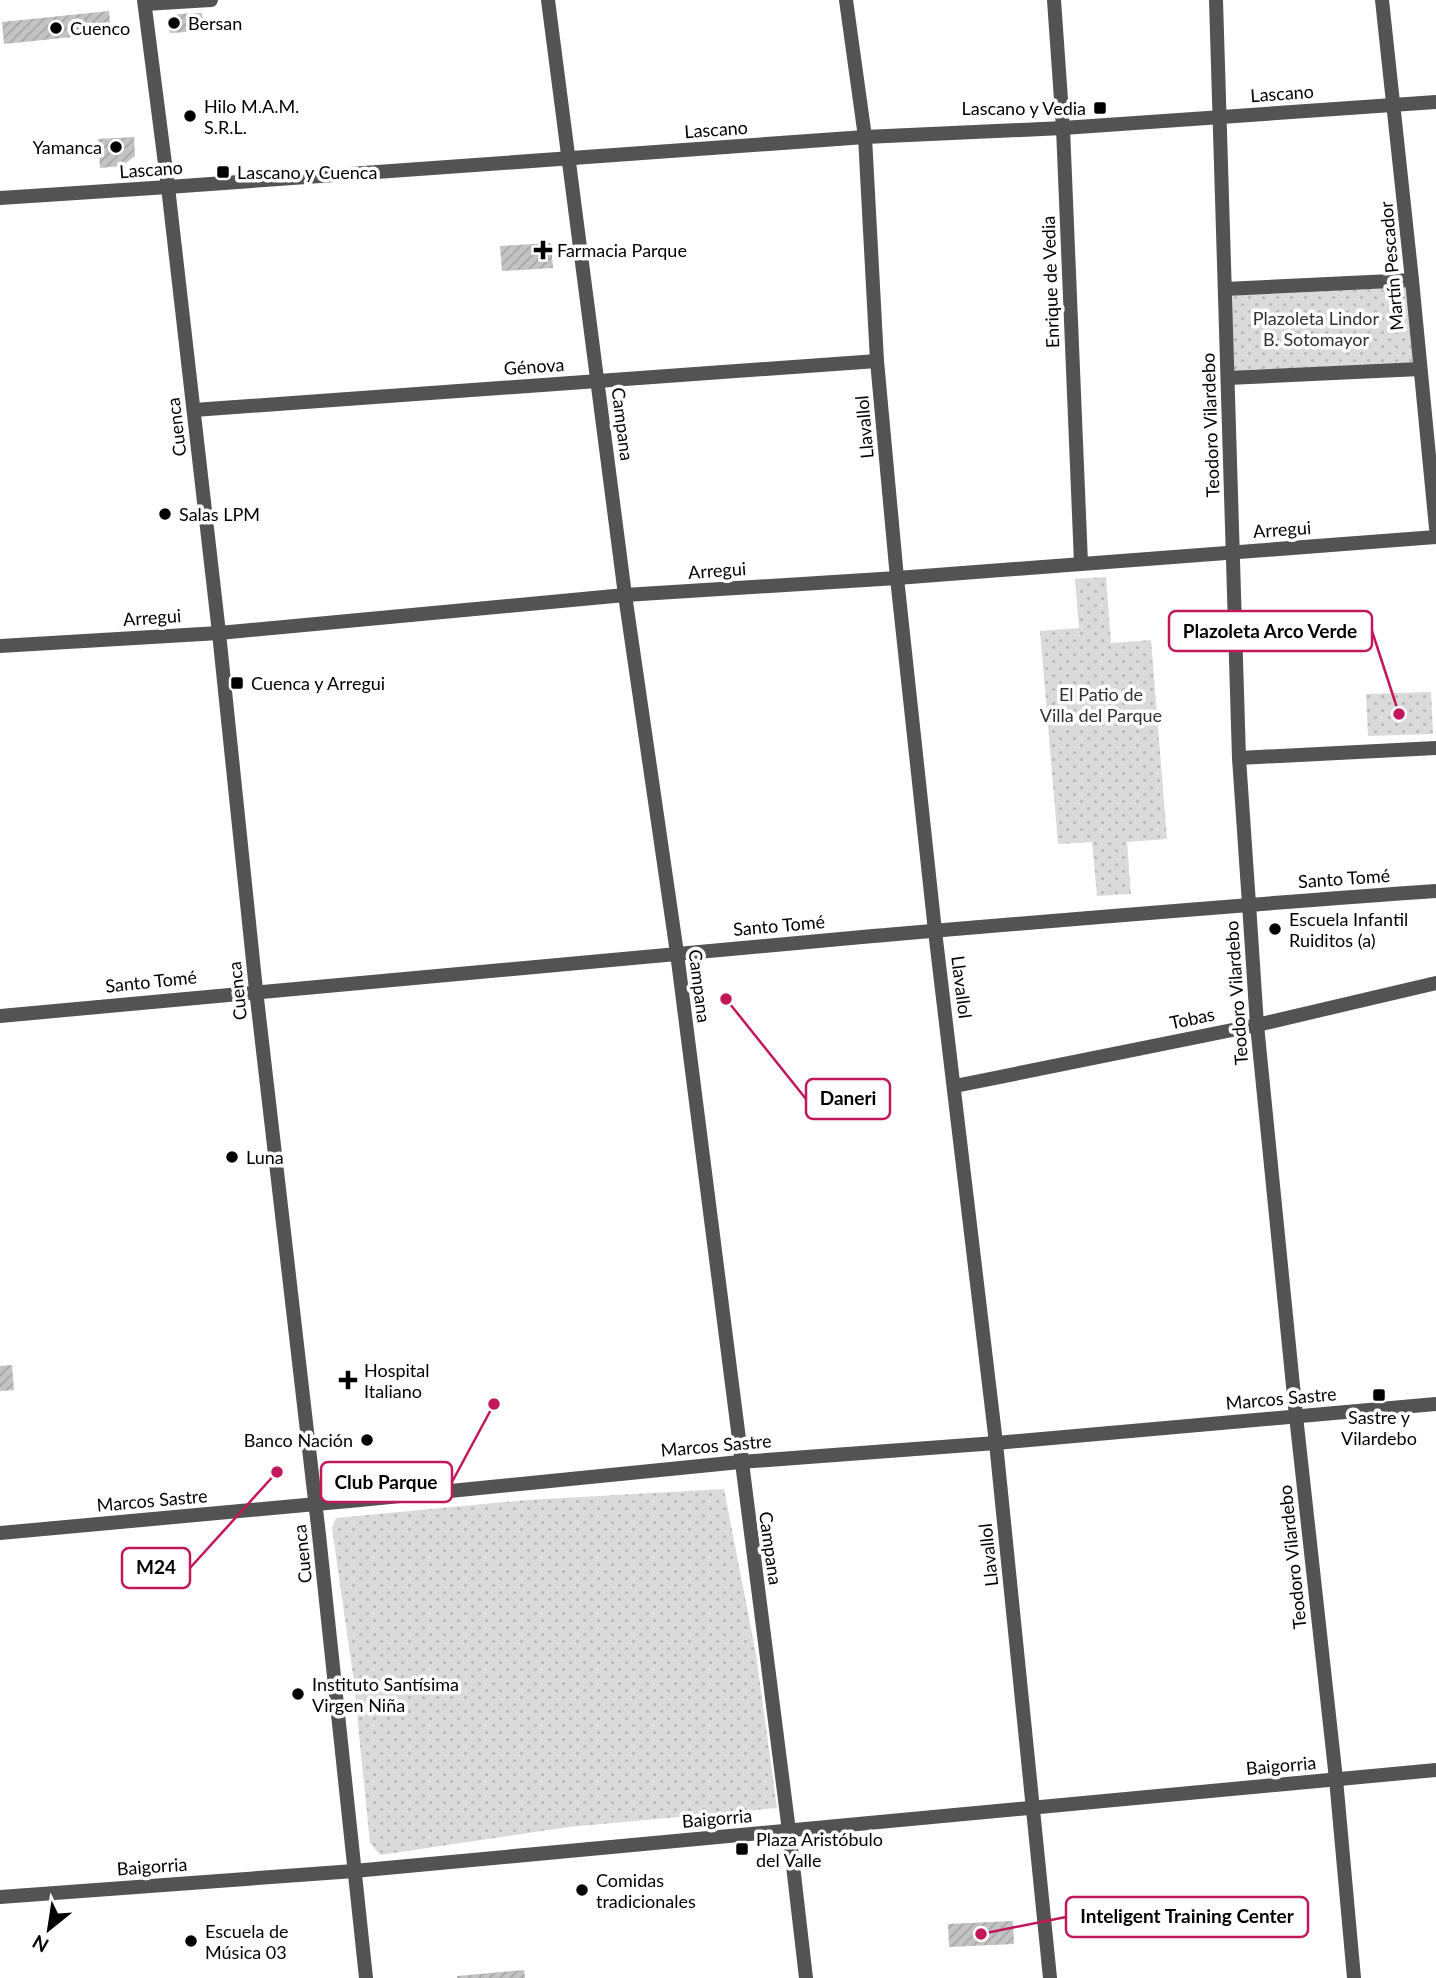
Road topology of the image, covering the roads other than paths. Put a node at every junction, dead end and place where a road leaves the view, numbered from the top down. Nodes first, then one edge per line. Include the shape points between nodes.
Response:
1 (211, 0) edge
2 (548, 0) edge
3 (846, 0) edge
4 (1054, 0) edge
5 (1216, 0) edge
6 (1382, 0) edge
7 (145, 2) edge
8 (1436, 102) edge
9 (1394, 105) junction
10 (1219, 116) junction
11 (1063, 128) junction
12 (865, 137) junction
13 (568, 160) junction
14 (168, 187) junction
15 (0, 198) edge
16 (1412, 280) junction
17 (1225, 289) junction
18 (877, 362) junction
19 (1420, 369) junction
20 (1228, 378) junction
21 (598, 381) junction
22 (194, 410) junction
23 (1436, 528) edge
24 (1436, 537) edge
25 (1234, 552) junction
26 (1081, 563) junction
27 (897, 578) junction
28 (625, 595) junction
29 (219, 633) junction
30 (0, 646) edge
31 (1436, 748) edge
32 (1239, 758) junction
33 (1436, 891) edge
34 (1249, 904) junction
35 (935, 931) junction
36 (677, 953) junction
37 (1436, 982) edge
38 (256, 990) junction
39 (0, 1016) edge
40 (1257, 1025) junction
41 (955, 1086) junction
42 (1436, 1404) edge
43 (1296, 1416) junction
44 (996, 1443) junction
45 (740, 1462) junction
46 (316, 1504) junction
47 (0, 1533) edge
48 (1436, 1770) edge
49 (1336, 1779) junction
50 (1033, 1807) junction
51 (789, 1831) junction
52 (354, 1871) junction
53 (0, 1896) edge
54 (366, 1978) edge
55 (806, 1978) edge
56 (1050, 1978) edge
57 (1354, 1978) edge

1 - 7 street
2 - 13 street, Campana
3 - 12 street, Llavallol
4 - 11 street, Enrique de Vedia
5 - 10 street, Teodoro Vilardebo
6 - 9 street, Martín Pescador
7 - 14 street, Cuenca
8 - 9 street, Lascano
9 - 10 street, Lascano
9 - 16 street, Martín Pescador
10 - 11 street, Lascano
10 - 17 street, Teodoro Vilardebo
11 - 12 street, Lascano
11 - 26 street, Enrique de Vedia
12 - 13 street, Lascano
12 - 18 street, Llavallol
13 - 14 street, Lascano
13 - 21 street, Campana
14 - 15 street, Lascano
14 - 22 street, Cuenca
16 - 17 street
16 - 19 street, Martín Pescador
17 - 20 street, Teodoro Vilardebo
18 - 21 street, Génova
18 - 27 street, Llavallol
19 - 20 street
19 - 23 street, Martín Pescador
20 - 25 street, Teodoro Vilardebo
21 - 22 street, Génova
21 - 28 street, Campana
22 - 29 street, Cuenca
24 - 25 street, Arregui
25 - 26 street, Arregui
25 - 32 street, Teodoro Vilardebo
26 - 27 street, Arregui
27 - 28 street, Arregui
27 - 35 street, Llavallol
28 - 29 street, Arregui
28 - 36 street, Campana
29 - 30 street, Arregui
29 - 38 street, Cuenca
31 - 32 street
32 - 34 street, Teodoro Vilardebo
33 - 34 street, Santo Tomé
34 - 35 street, Santo Tomé
34 - 40 street, Teodoro Vilardebo
35 - 36 street, Santo Tomé
35 - 41 street, Llavallol
36 - 38 street, Santo Tomé
36 - 45 street, Campana
37 - 40 street, Tobas
38 - 39 street, Santo Tomé
38 - 46 street, Cuenca
40 - 41 street, Tobas
40 - 43 street, Teodoro Vilardebo
41 - 44 street, Llavallol
42 - 43 street, Marcos Sastre
43 - 44 street, Marcos Sastre
43 - 49 street, Teodoro Vilardebo
44 - 45 street, Marcos Sastre
44 - 50 street, Llavallol
45 - 46 street, Marcos Sastre
45 - 51 street, Campana
46 - 47 street, Marcos Sastre
46 - 52 street, Cuenca
48 - 49 street, Baigorria
49 - 50 street, Baigorria
49 - 57 street, Teodoro Vilardebo
50 - 51 street, Baigorria
50 - 56 street, Llavallol
51 - 52 street, Baigorria
51 - 55 street, Campana
52 - 53 street, Baigorria
52 - 54 street, Cuenca

